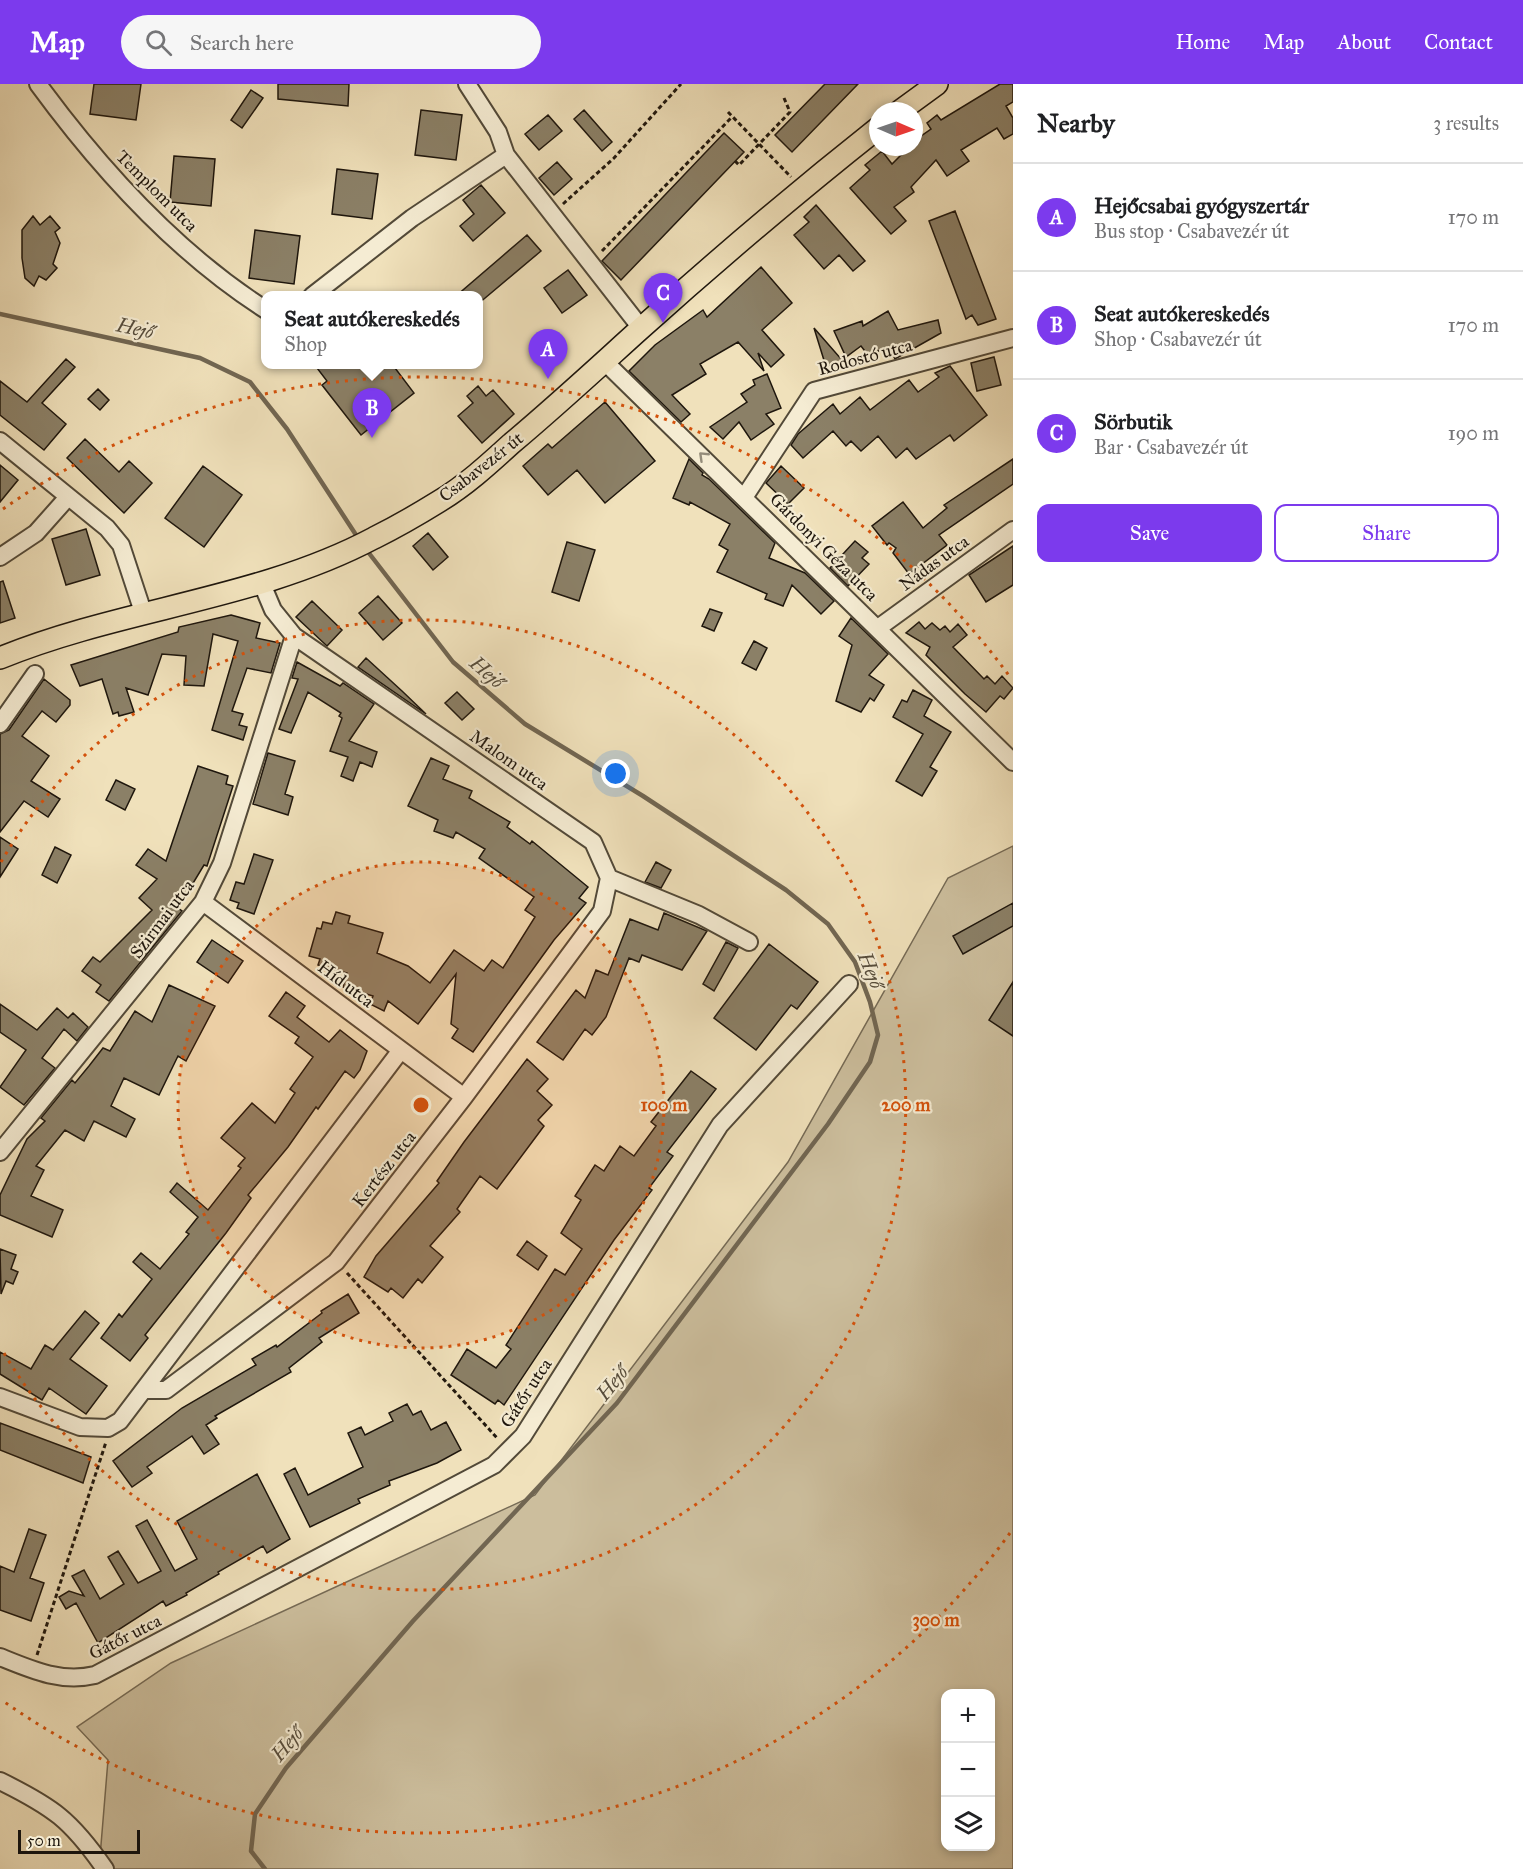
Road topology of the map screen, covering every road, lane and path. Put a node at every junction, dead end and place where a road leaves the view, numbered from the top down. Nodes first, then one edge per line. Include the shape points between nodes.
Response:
1 (38, 84) edge
2 (467, 84) edge
3 (681, 84) edge
4 (937, 84) edge
5 (784, 98) dead end
6 (912, 102) edge
7 (728, 112) dead end
8 (732, 117) junction
9 (869, 135) edge
10 (759, 144) junction
11 (698, 152) junction
12 (506, 155) junction
13 (702, 156) dead end
14 (735, 161) dead end
15 (802, 189) junction
16 (660, 191) junction
17 (664, 196) dead end
18 (552, 214) junction
19 (620, 233) junction
20 (624, 238) dead end
21 (590, 263) junction
22 (318, 291) edge
23 (261, 306) edge
24 (641, 328) junction
25 (1013, 338) edge
26 (605, 362) junction
27 (0, 441) edge
28 (745, 496) junction
29 (68, 497) junction
30 (1013, 530) edge
31 (0, 557) edge
32 (262, 584) junction
33 (143, 612) junction
34 (878, 628) junction
35 (294, 636) junction
36 (0, 658) edge
37 (35, 674) dead end
38 (0, 724) edge
39 (1013, 762) edge
40 (609, 878) junction
41 (203, 902) junction
42 (749, 942) dead end
43 (849, 984) dead end
44 (401, 1050) junction
45 (464, 1098) junction
46 (0, 1152) edge
47 (336, 1262) junction
48 (145, 1390) junction
49 (0, 1397) edge
50 (108, 1428) junction
51 (509, 1452) junction
52 (0, 1657) edge
53 (32, 1670) junction
54 (0, 1781) edge
55 (105, 1869) edge

1 - 23 street, Templom utca via 79,140 155,222
2 - 12 street via 498,132
3 - 18 path via 614,158
4 - 6 main road
5 - 10 path via 790,112
7 - 8 path
8 - 10 path
8 - 11 path
9 - 15 main road, Csabavezér út
10 - 14 path via 739,165
10 - 15 path
11 - 13 path
11 - 16 path
12 - 18 street
12 - 22 street via 412,218
15 - 24 main road, Csabavezér út
16 - 17 path
16 - 19 path
18 - 21 street
19 - 20 path
19 - 21 path
21 - 24 street
24 - 26 main road, Csabavezér út
25 - 28 street, Rodostó utca via 814,391
28 -> 26 street, Gárdonyi Géza utca
26 - 32 main road, Csabavezér út via 440,501 351,549
27 - 29 street
28 - 34 street, Gárdonyi Géza utca
29 - 31 street via 36,533
29 - 33 street via 121,545
30 - 34 street, Nádas utca
32 - 33 main road, Csabavezér út
32 - 35 street, Malom utca via 273,610
33 - 36 main road, Csabavezér út via 38,642
34 - 39 street, Gárdonyi Géza utca
35 - 40 street, Malom utca via 593,842
35 - 41 street, Szirmai utca via 222,863
37 - 38 street
40 - 42 street via 699,915
40 - 45 street, Kertész utca via 602,911
41 - 44 street, Híd utca
41 - 46 street, Szirmai utca
43 - 51 street, Gátőr utca via 720,1125 523,1436
44 - 45 street, Híd utca
44 - 48 street
45 - 47 street, Kertész utca
47 - 48 street, Kertész utca via 166,1390
47 - 51 path
48 - 50 street via 120,1421
49 - 50 street via 80,1427
50 - 53 path via 104,1454
51 - 53 street, Gátőr utca via 494,1465 95,1675 76,1679
52 - 53 street, Gátőr utca
54 - 55 street via 57,1811 84,1838

